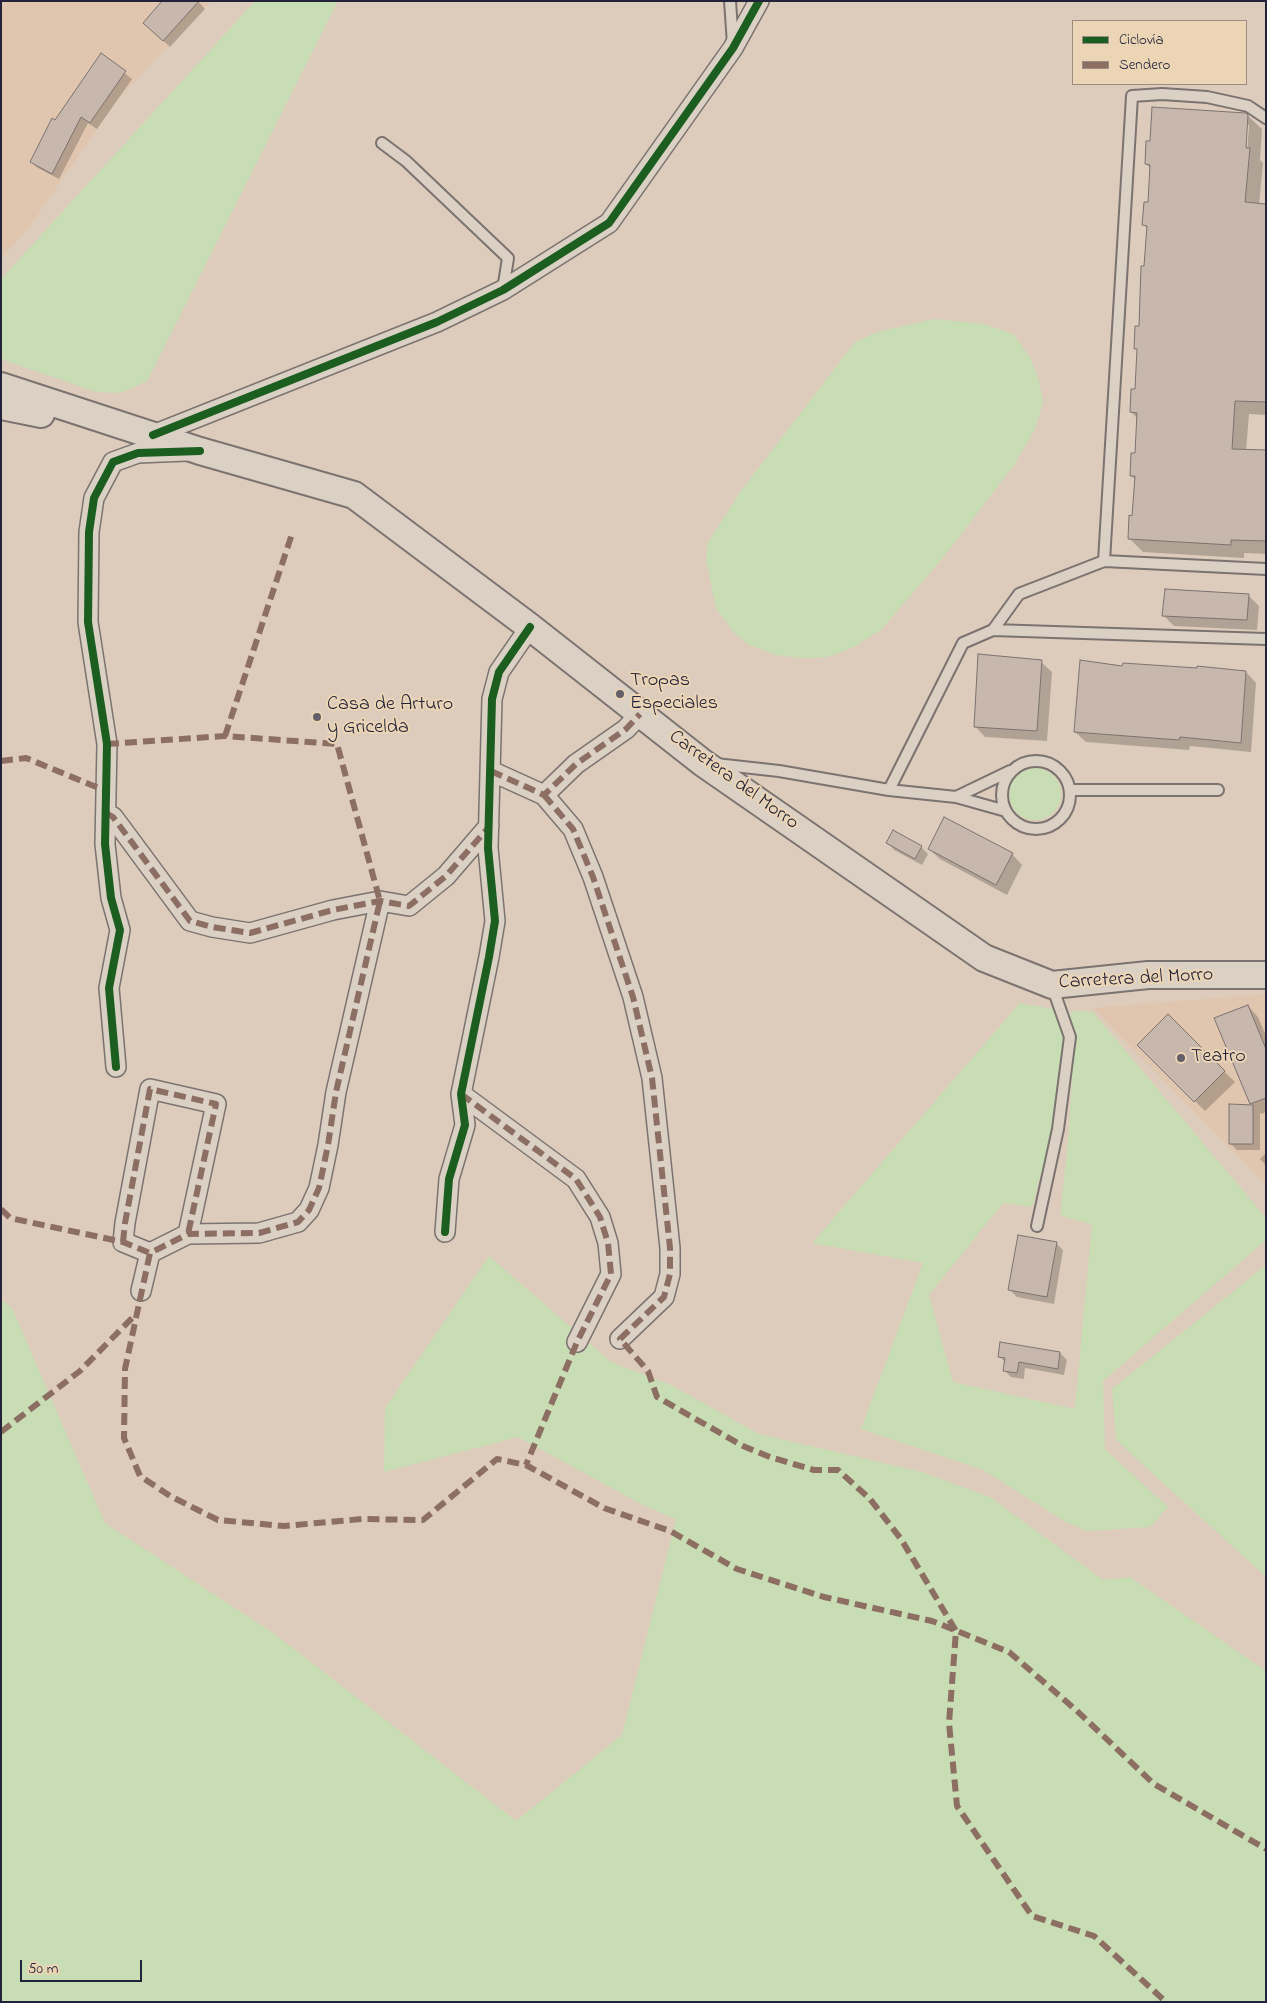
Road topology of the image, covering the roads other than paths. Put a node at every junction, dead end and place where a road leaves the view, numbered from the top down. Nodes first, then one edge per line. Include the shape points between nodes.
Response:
1 (730, 1) edge
2 (759, 1) edge
3 (733, 48) junction
4 (1266, 118) edge
5 (382, 143) dead end
6 (503, 290) junction
7 (1, 386) edge
8 (1, 406) edge
9 (153, 435) junction
10 (200, 451) junction
11 (1104, 561) junction
12 (1266, 569) edge
13 (530, 627) junction
14 (994, 630) junction
15 (1266, 639) edge
16 (640, 714) junction
17 (703, 762) junction
18 (491, 771) junction
19 (1011, 771) junction
20 (889, 790) junction
21 (1070, 790) junction
22 (1218, 790) dead end
23 (544, 795) junction
24 (956, 797) junction
25 (1006, 811) junction
26 (106, 813) junction
27 (489, 826) junction
28 (380, 901) junction
29 (1266, 975) edge
30 (1052, 985) junction
31 (116, 1067) dead end
32 (461, 1094) junction
33 (1037, 1226) dead end
34 (445, 1232) dead end
35 (188, 1234) junction
36 (150, 1253) junction
37 (141, 1291) dead end
38 (620, 1339) dead end
39 (577, 1342) dead end

1 - 3 lane
2 - 3 street
3 - 6 street via 609,223
4 - 11 lane via 1248,106 1207,98 1162,94 1132,96
5 - 6 lane via 406,161 508,258
6 - 9 street via 437,322
7 - 9 main road, Carretera del Morro
8 - 9 main road, Carretera del Morro
9 - 10 main road, Carretera del Morro
10 - 13 main road, Carretera del Morro via 354,495
10 - 26 street via 138,453 113,462 94,498 89,532 88,622 107,744
11 - 12 lane
11 - 14 lane via 1019,594
13 - 16 main road, Carretera del Morro
13 - 18 street via 499,672 492,699
14 - 15 lane
14 - 20 lane via 963,643
16 - 17 main road, Carretera del Morro
16 - 23 street via 626,729 576,764
17 - 20 lane
17 - 30 main road, Carretera del Morro via 984,958
18 - 23 street
18 - 27 street
19 - 21 lane via 1030,760 1046,762 1060,770
19 - 24 lane
19 - 25 lane via 1002,790
20 - 24 lane
21 - 22 lane
21 - 25 lane via 1070,802 1065,813 1047,828 1023,826
23 - 38 street via 573,829 593,878 633,997 652,1078 670,1274 664,1297
24 - 25 lane
26 - 28 street via 113,817 190,921 250,932
26 - 31 street via 104,844 111,898 120,930 109,988
27 - 28 street via 446,876 409,906
27 - 32 street via 495,921
28 - 35 street via 336,1092 319,1188 309,1210 298,1222 259,1233
29 - 30 main road, Carretera del Morro via 1148,975
30 - 33 lane via 1070,1037 1058,1129
32 - 34 street via 465,1125 449,1179
32 - 39 street via 576,1179 600,1217 608,1242 612,1274
35 - 36 street
35 - 36 street via 216,1104 150,1089 123,1242
36 - 37 street

